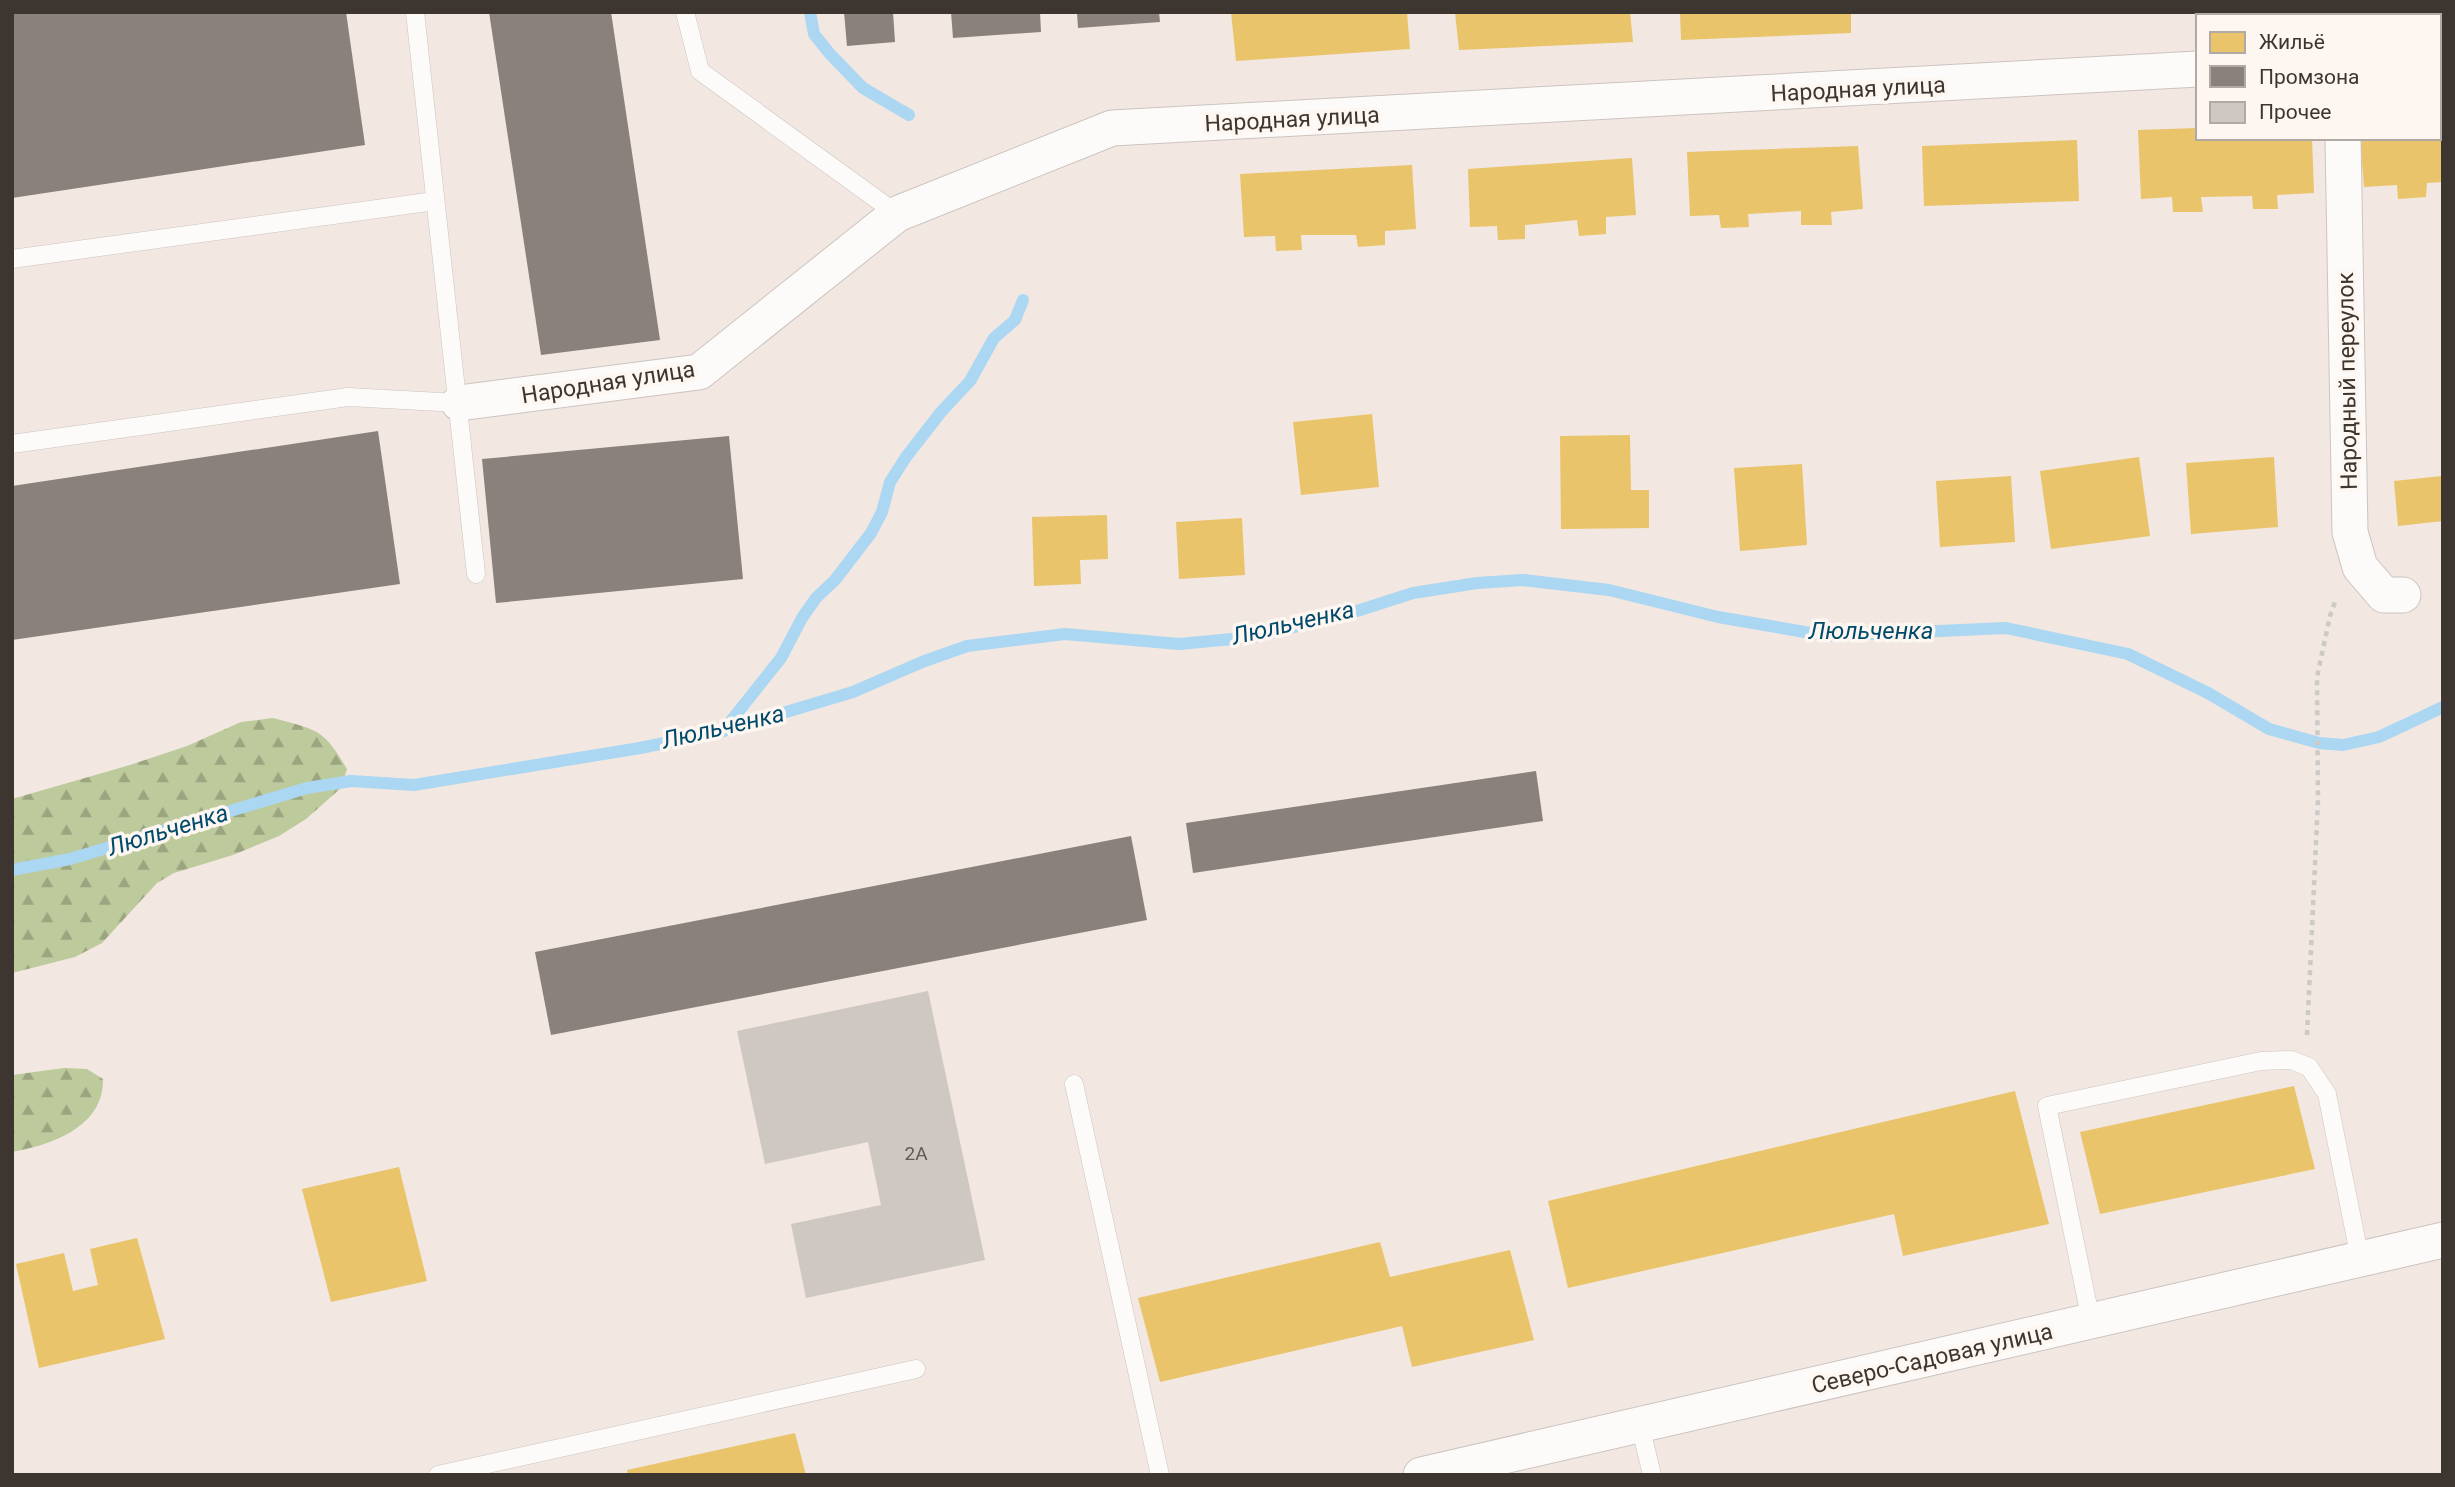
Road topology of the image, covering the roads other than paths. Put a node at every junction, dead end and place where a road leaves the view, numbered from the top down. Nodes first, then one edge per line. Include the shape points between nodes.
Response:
1 (415, 12) edge
2 (685, 12) edge
3 (2196, 69) edge
4 (2343, 140) edge
5 (435, 201) junction
6 (897, 214) junction
7 (12, 259) edge
8 (459, 403) junction
9 (12, 444) edge
10 (475, 574) dead end
11 (2403, 595) dead end
12 (1074, 1084) dead end
13 (2443, 1240) edge
14 (2360, 1259) junction
15 (2091, 1321) junction
16 (916, 1368) dead end
17 (1640, 1425) junction
18 (438, 1475) edge
19 (1160, 1475) edge
20 (1421, 1475) edge
21 (1652, 1475) edge

1 - 5 lane
2 - 6 lane via 699,71
3 - 6 street, Народная улица via 1112,128
4 - 11 street, Народный переулок via 2350,532 2360,567 2384,595
5 - 7 lane
5 - 8 lane
6 - 8 street, Народная улица via 699,372
8 - 9 lane via 348,397
8 - 10 lane
12 - 19 lane
13 - 14 street, Северо-Садовая улица
14 - 15 street, Северо-Садовая улица
14 - 15 lane via 2327,1094 2309,1067 2291,1059 2261,1061 2047,1106
15 - 17 street, Северо-Садовая улица
16 - 18 lane
17 - 20 street, Северо-Садовая улица
17 - 21 lane

